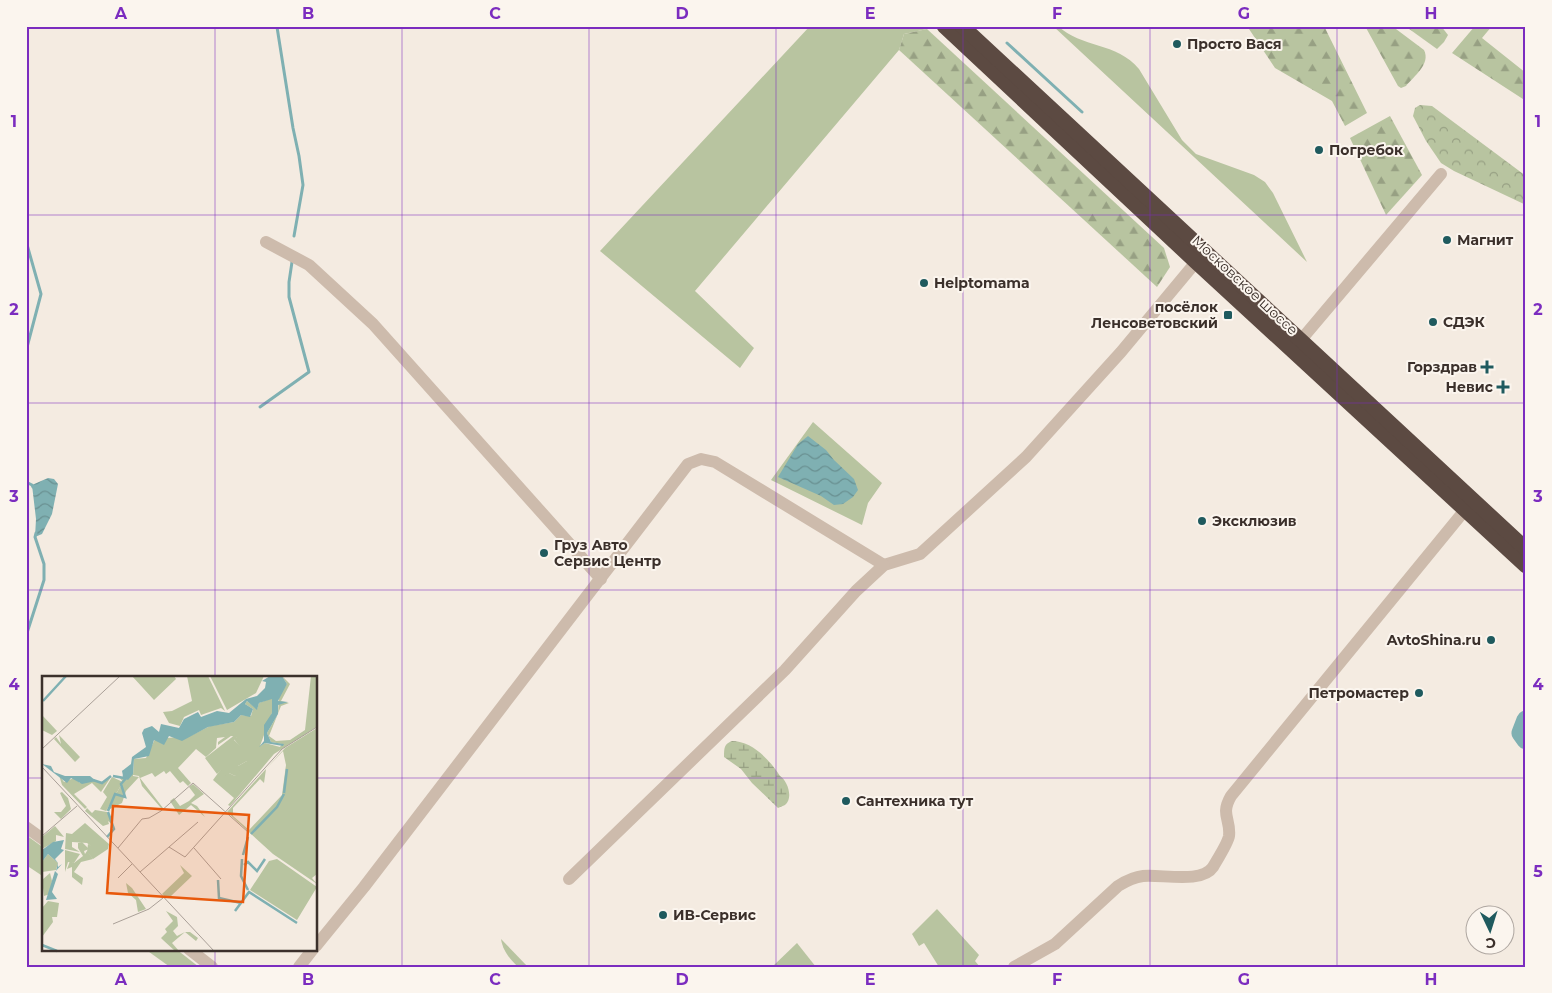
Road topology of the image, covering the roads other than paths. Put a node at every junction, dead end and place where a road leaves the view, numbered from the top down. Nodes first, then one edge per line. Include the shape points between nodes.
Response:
1 (944, 26) edge
2 (962, 26) edge
3 (1441, 174) dead end
4 (266, 242) dead end
5 (1200, 257) junction
6 (1296, 345) junction
7 (1465, 510) junction
8 (1526, 549) edge
9 (884, 565) junction
10 (1526, 566) edge
11 (601, 579) junction
12 (26, 827) edge
13 (42, 839) edge
14 (569, 879) dead end
15 (318, 944) edge
16 (190, 950) edge
17 (312, 950) edge
18 (212, 967) edge
19 (299, 967) edge
20 (1014, 967) edge

1 - 5 highway, Московское шоссе
2 - 5 highway, Московское шоссе
3 - 6 street
4 - 11 street via 309,265 373,324
5 - 6 highway, Московское шоссе
5 - 9 street via 1121,352 1026,456 920,554
6 - 7 highway, Московское шоссе
6 - 8 highway, Московское шоссе
7 - 10 highway, Московское шоссе
7 - 20 street via 1231,796 1226,805 1229,837 1212,869 1191,877 1143,876 1129,879 1055,944
9 - 11 street via 715,462 701,459 688,464
9 - 14 street via 778,677
11 - 15 street
12 - 13 street
16 - 18 street
17 - 19 street

